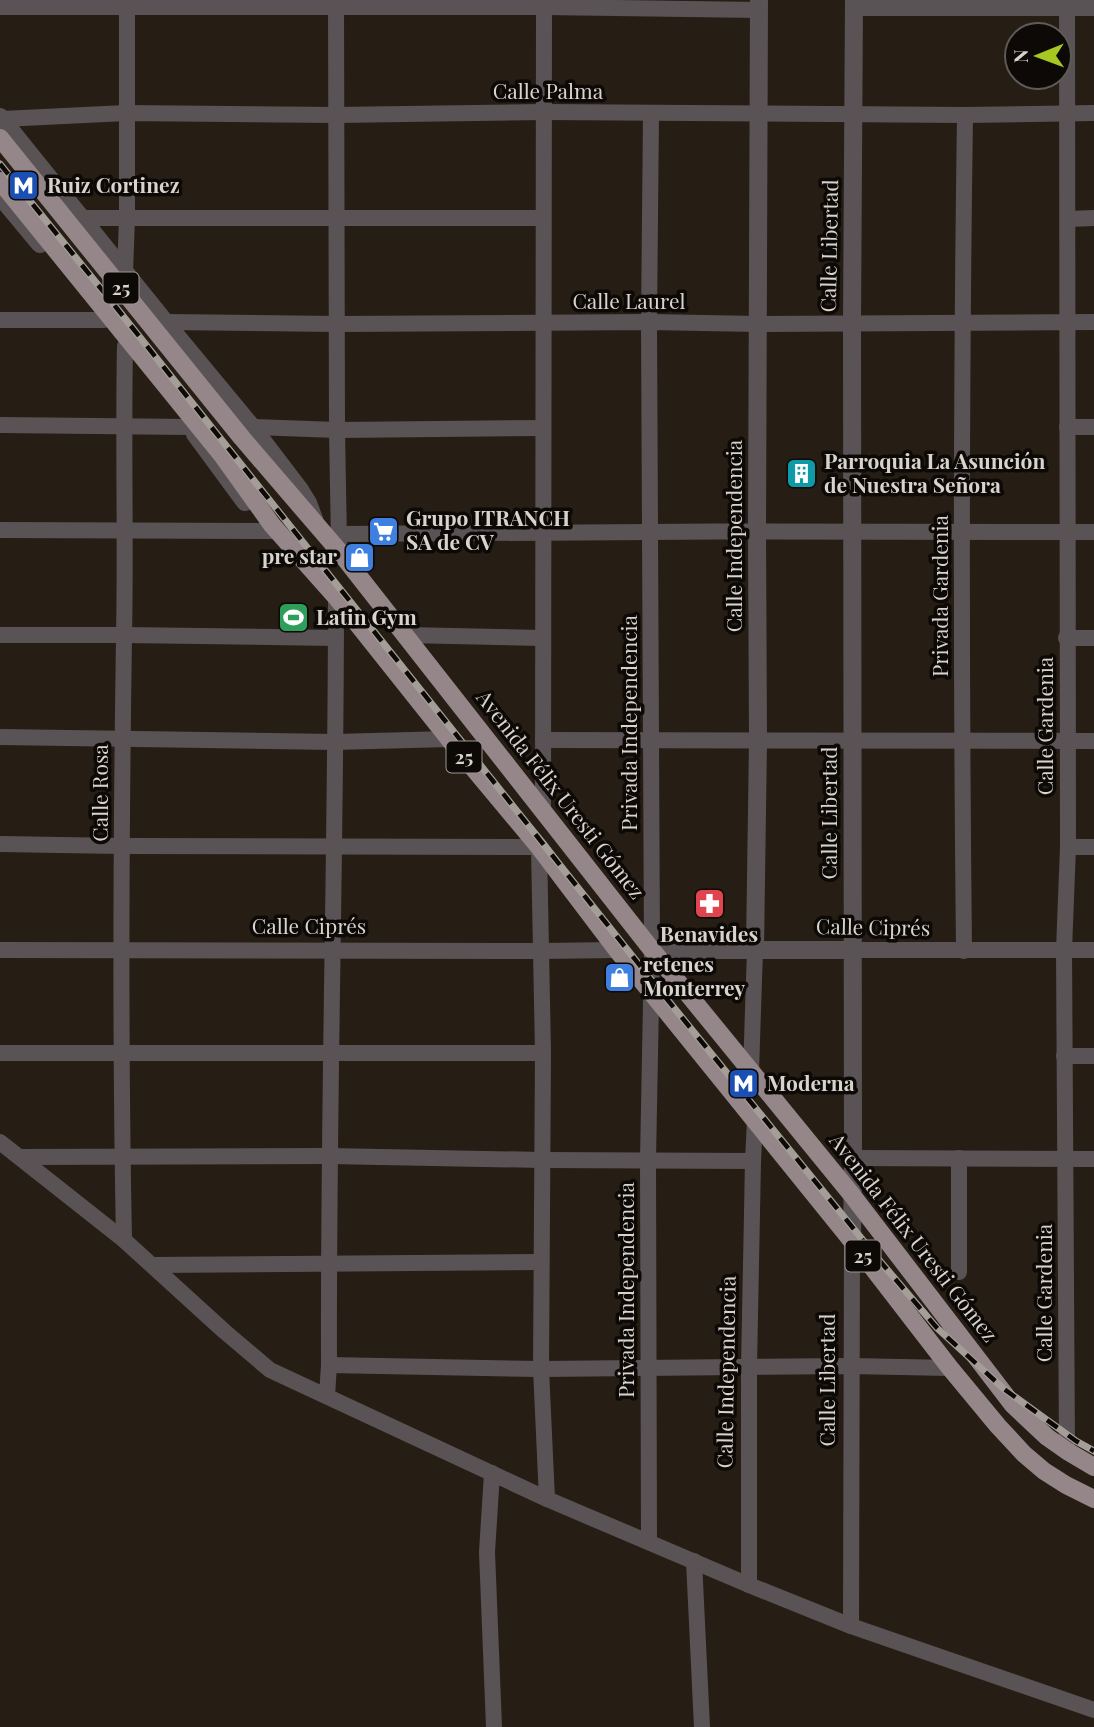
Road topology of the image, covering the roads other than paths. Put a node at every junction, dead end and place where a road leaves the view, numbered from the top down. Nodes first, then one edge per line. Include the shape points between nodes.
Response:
1 (544, 3) edge
2 (127, 4) edge
3 (335, 4) edge
4 (854, 4) edge
5 (1067, 4) edge
6 (759, 5) edge
7 (0, 7) edge
8 (1094, 8) edge
9 (544, 112) junction
10 (126, 113) junction
11 (651, 113) junction
12 (854, 113) junction
13 (1067, 113) junction
14 (1094, 113) edge
15 (335, 114) junction
16 (759, 114) junction
17 (965, 114) junction
18 (1, 118) edge
19 (0, 138) edge
20 (0, 181) edge
21 (0, 196) edge
22 (8, 216) edge
23 (80, 218) junction
24 (127, 218) junction
25 (543, 218) junction
26 (1094, 218) edge
27 (336, 219) junction
28 (1068, 219) junction
29 (125, 272) junction
30 (0, 320) edge
31 (104, 320) junction
32 (164, 322) junction
33 (542, 322) junction
34 (649, 322) junction
35 (1068, 322) junction
36 (852, 323) junction
37 (962, 323) junction
38 (1094, 323) edge
39 (337, 324) junction
40 (758, 324) junction
41 (125, 346) junction
42 (0, 425) edge
43 (124, 426) junction
44 (190, 427) junction
45 (1067, 427) junction
46 (543, 428) junction
47 (1094, 428) edge
48 (337, 429) junction
49 (247, 433) junction
50 (275, 528) junction
51 (0, 530) edge
52 (124, 531) junction
53 (650, 531) junction
54 (963, 531) junction
55 (542, 532) junction
56 (757, 532) junction
57 (852, 532) junction
58 (1067, 532) junction
59 (1094, 532) edge
60 (339, 542) junction
61 (336, 597) junction
62 (0, 635) edge
63 (124, 635) junction
64 (405, 635) junction
65 (336, 638) junction
66 (543, 638) junction
67 (1066, 638) junction
68 (1094, 638) edge
69 (0, 737) edge
70 (122, 737) junction
71 (449, 739) junction
72 (543, 740) junction
73 (650, 740) junction
74 (758, 741) junction
75 (962, 741) junction
76 (1067, 741) junction
77 (1094, 741) edge
78 (334, 742) junction
79 (853, 742) junction
80 (543, 810) junction
81 (0, 844) edge
82 (122, 846) junction
83 (334, 846) junction
84 (539, 847) junction
85 (1068, 847) junction
86 (1094, 847) edge
87 (755, 949) junction
88 (0, 950) edge
89 (122, 950) junction
90 (334, 950) junction
91 (617, 950) junction
92 (652, 950) junction
93 (853, 950) junction
94 (1064, 950) junction
95 (1094, 950) edge
96 (541, 951) junction
97 (964, 951) junction
98 (651, 992) junction
99 (0, 1053) edge
100 (331, 1053) junction
101 (543, 1053) junction
102 (123, 1054) junction
103 (1065, 1056) junction
104 (1094, 1056) edge
105 (751, 1072) junction
106 (755, 1120) junction
107 (0, 1142) edge
108 (329, 1156) junction
109 (20, 1157) junction
110 (122, 1157) junction
111 (853, 1158) junction
112 (958, 1158) junction
113 (1065, 1158) junction
114 (648, 1159) junction
115 (1094, 1159) edge
116 (542, 1160) junction
117 (753, 1161) junction
118 (852, 1195) junction
119 (124, 1240) junction
120 (852, 1241) junction
121 (541, 1262) junction
122 (328, 1263) junction
123 (152, 1265) junction
124 (959, 1272) dead end
125 (329, 1365) junction
126 (851, 1366) junction
127 (749, 1367) junction
128 (950, 1368) junction
129 (541, 1369) junction
130 (647, 1369) junction
131 (327, 1396) junction
132 (1067, 1451) junction
133 (1094, 1467) edge
134 (492, 1474) junction
135 (547, 1499) junction
136 (1094, 1499) edge
137 (649, 1542) junction
138 (694, 1561) junction
139 (749, 1584) junction
140 (851, 1626) junction
141 (1094, 1710) edge
142 (494, 1727) edge
143 (702, 1727) edge

1 - 3 street
1 - 6 street
1 - 9 street
2 - 3 street
2 - 7 street
2 - 10 street
3 - 15 street
4 - 5 street
4 - 12 street, Calle Libertad
5 - 8 street
5 - 13 street, Calle Gardenia
6 - 16 street, Calle Independencia
9 - 11 street, Calle Palma
9 - 15 street, Calle Palma
9 - 25 street
10 - 15 street, Calle Palma
10 - 18 street, Calle Palma
10 - 24 street
11 - 16 street, Calle Palma
11 - 34 street, Privada Independencia
12 - 16 street, Calle Palma
12 - 17 street, Calle Palma
12 - 36 street, Calle Libertad
13 - 14 street, Calle Palma
13 - 17 street, Calle Palma
13 - 28 street, Calle Gardenia
15 - 27 street
16 - 40 street, Calle Independencia
17 - 37 street, Privada Gardenia
18 - 23 street
19 - 49 main road, Avenida Félix Uresti Gómez / 25
20 - 50 main road, 25 via 222,455
21 - 22 street
22 - 31 street
23 - 24 street
23 - 29 street
24 - 27 street
24 - 29 street
25 - 27 street
25 - 33 street
26 - 28 street
27 - 39 street
28 - 35 street, Calle Gardenia
29 - 32 street
30 - 31 street
31 - 41 street
32 - 39 street, Calle Laurel
32 - 49 street
33 - 34 street, Calle Laurel
33 - 39 street, Calle Laurel
33 - 46 street
34 - 40 street, Calle Laurel
34 - 53 street, Privada Independencia
35 - 37 street, Calle Laurel
35 - 38 street, Calle Laurel
35 - 45 street, Calle Gardenia
36 - 37 street, Calle Laurel
36 - 40 street, Calle Laurel
36 - 57 street, Calle Libertad
37 - 54 street, Privada Gardenia
39 - 48 street
40 - 56 street, Calle Independencia
41 - 43 street, Calle Rosa
41 - 44 street
42 - 43 street
43 - 44 street
43 - 52 street, Calle Rosa
44 - 50 street via 250,508
45 - 47 street
45 - 58 street, Calle Gardenia
46 - 48 street
46 - 55 street
48 - 49 street
48 - 60 street
49 - 60 main road, Avenida Félix Uresti Gómez / 25 via 315,522
50 - 52 street
50 - 61 main road, 25
51 - 52 street
52 - 63 street, Calle Rosa
53 - 55 street
53 - 56 street
53 - 73 street, Privada Independencia
54 - 57 street
54 - 58 street
54 - 75 street, Privada Gardenia
55 - 60 street
55 - 66 street
56 - 57 street
56 - 74 street, Calle Independencia
57 - 79 street, Calle Libertad
58 - 59 street
58 - 67 street, Calle Gardenia
60 - 64 main road, Avenida Félix Uresti Gómez / 25
61 - 65 street
61 - 71 main road, 25
62 - 63 street
63 - 65 street
63 - 70 street, Calle Rosa
64 - 66 street
64 - 80 main road, Avenida Félix Uresti Gómez / 25
65 - 78 street
66 - 72 street
67 - 68 street
67 - 76 street, Calle Gardenia
69 - 70 street
70 - 78 street
70 - 82 street, Calle Rosa
71 - 78 street
71 - 84 main road, 25
72 - 73 street
72 - 80 street
73 - 74 street
73 - 92 street, Privada Independencia
74 - 79 street
74 - 87 street, Calle Independencia
75 - 76 street
75 - 79 street
75 - 97 street, Privada Gardenia
76 - 77 street
76 - 85 street, Calle Gardenia
78 - 83 street
79 - 93 street, Calle Libertad
80 - 92 main road, Avenida Félix Uresti Gómez / 25
81 - 82 street
82 - 83 street
82 - 89 street, Calle Rosa
83 - 84 street
83 - 90 street
84 - 91 main road, 25
84 - 96 street
85 - 86 street
85 - 94 street, Calle Gardenia
87 - 92 street, Calle Ciprés
87 - 93 street, Calle Ciprés
87 - 105 street, Calle Independencia
88 - 89 street, Calle Ciprés
89 - 90 street, Calle Ciprés
89 - 102 street, Calle Rosa
90 - 96 street, Calle Ciprés
90 - 100 street
91 - 96 street, Calle Ciprés
91 - 98 main road, 25
92 - 98 street, Privada Independencia
92 - 105 main road, Avenida Félix Uresti Gómez / 25
93 - 97 street, Calle Ciprés
93 - 111 street, Calle Libertad
94 - 95 street, Calle Ciprés
94 - 97 street, Calle Ciprés
94 - 103 street, Calle Gardenia
96 - 101 street
98 - 106 main road, 25
98 - 114 street, Privada Independencia
99 - 102 street
100 - 101 street
100 - 102 street
100 - 108 street
101 - 116 street
102 - 110 street, Calle Rosa
103 - 104 street
103 - 113 street, Calle Gardenia
105 - 118 main road, Avenida Félix Uresti Gómez / 25
106 - 117 street, Calle Independencia
106 - 120 main road, 25
107 - 109 street
108 - 110 street
108 - 116 street
108 - 122 street
109 - 110 street
109 - 119 street
110 - 119 street, Calle Rosa
111 - 112 street
111 - 118 street, Calle Libertad
112 - 113 street
112 - 124 street
113 - 115 street
113 - 132 street, Calle Gardenia
114 - 116 street
114 - 117 street
114 - 130 street, Privada Independencia
116 - 121 street
117 - 127 street, Calle Independencia
118 - 120 street, Calle Libertad
118 - 132 main road, Avenida Félix Uresti Gómez / 25 via 1013,1405
119 - 123 street
120 - 126 street, Calle Libertad
120 - 128 main road, 25
121 - 122 street
121 - 129 street
122 - 123 street
122 - 125 street
123 - 131 street via 270,1370
125 - 129 street
125 - 131 street
126 - 127 street
126 - 128 street
126 - 140 street, Calle Libertad
127 - 130 street
127 - 139 street, Calle Independencia
128 - 136 main road, 25 via 1024,1454
129 - 130 street
129 - 135 street
130 - 137 street, Privada Independencia
131 - 134 street
132 - 133 main road, Avenida Félix Uresti Gómez / 25
134 - 135 street
134 - 142 street via 487,1552
135 - 137 street
137 - 138 street
138 - 139 street
138 - 143 street
139 - 140 street
140 - 141 street

